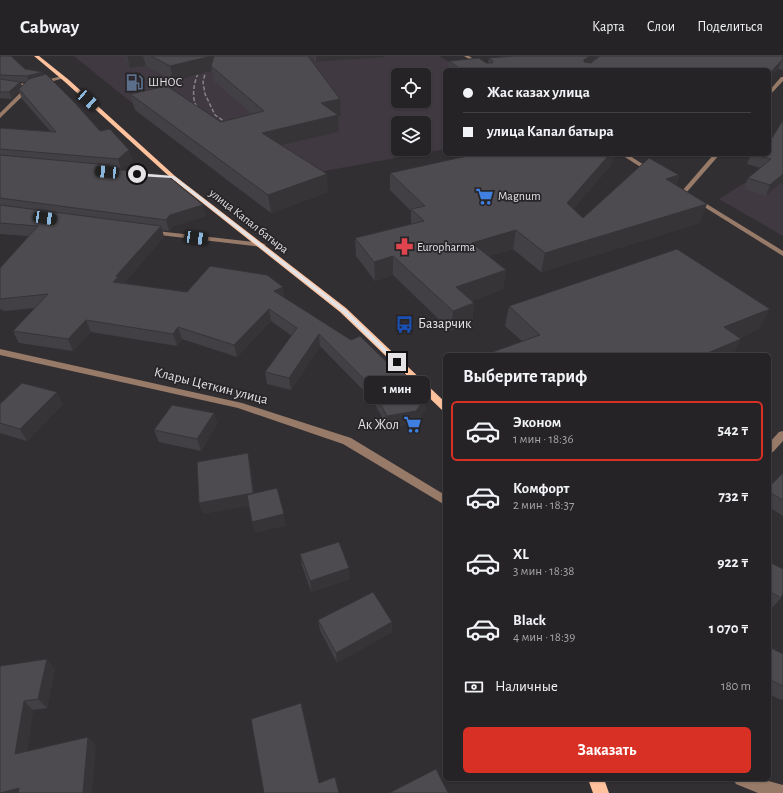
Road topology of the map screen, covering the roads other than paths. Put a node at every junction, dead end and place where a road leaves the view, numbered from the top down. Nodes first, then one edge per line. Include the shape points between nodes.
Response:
1 (36, 56) edge
2 (466, 56) edge
3 (486, 68) edge
4 (62, 77) junction
5 (783, 78) edge
6 (0, 83) edge
7 (30, 86) junction
8 (771, 92) edge
9 (0, 116) edge
10 (626, 156) edge
11 (715, 156) edge
12 (657, 175) edge
13 (159, 176) edge
14 (173, 177) junction
15 (677, 188) edge
16 (684, 192) junction
17 (140, 231) edge
18 (262, 246) junction
19 (783, 254) edge
20 (0, 352) edge
21 (443, 406) edge
22 (783, 435) edge
23 (771, 447) edge
24 (443, 500) edge
25 (597, 781) edge
26 (746, 781) edge
27 (601, 793) edge
28 (783, 793) edge

1 - 4 main road, улица Капал батыра
2 - 3 street
4 - 7 street
4 - 14 main road, улица Капал батыра
5 - 8 street
6 - 7 street
7 - 9 street
10 - 12 street
11 - 16 street
13 - 14 street
14 - 18 main road, улица Капал батыра
15 - 16 street
16 - 19 street
17 - 18 street
18 - 21 main road, улица Капал батыра via 343,310
20 - 24 street, Клары Цеткин улица via 254,410 347,442
22 - 23 street
25 - 27 main road
26 - 28 street via 773,792

